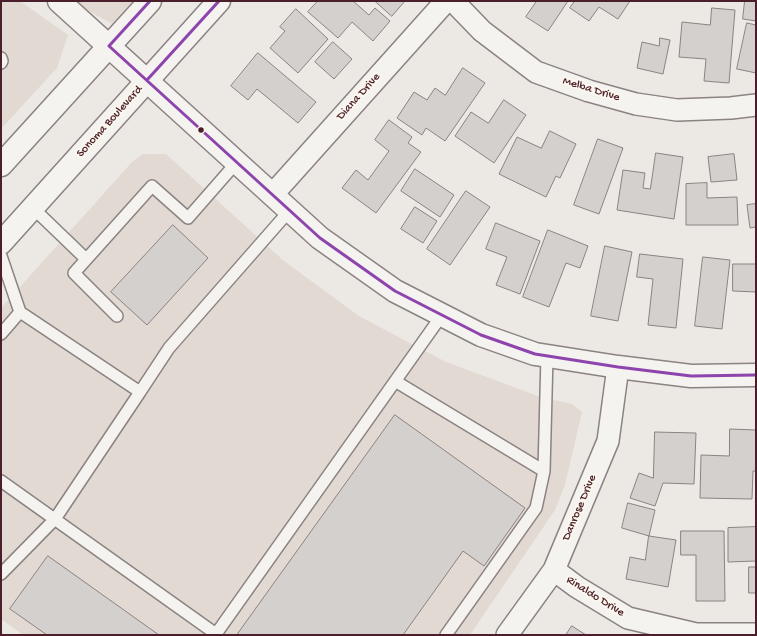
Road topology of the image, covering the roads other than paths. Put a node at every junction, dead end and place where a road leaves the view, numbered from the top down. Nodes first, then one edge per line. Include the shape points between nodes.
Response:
1 (59, 1) edge
2 (150, 1) edge
3 (219, 1) edge
4 (446, 1) edge
5 (453, 1) edge
6 (109, 46) junction
7 (1, 58) edge
8 (1, 63) edge
9 (147, 80) junction
10 (756, 105) edge
11 (237, 162) junction
12 (1, 165) edge
13 (273, 194) junction
14 (33, 208) junction
15 (290, 210) junction
16 (1, 243) edge
17 (1, 256) edge
18 (86, 259) junction
19 (20, 312) junction
20 (442, 315) junction
21 (117, 316) dead end
22 (1, 334) edge
23 (547, 356) junction
24 (618, 367) junction
25 (756, 375) edge
26 (395, 381) junction
27 (140, 392) junction
28 (544, 472) junction
29 (1, 481) edge
30 (55, 519) junction
31 (554, 570) junction
32 (1, 574) edge
33 (756, 634) edge
34 (446, 635) edge
35 (507, 635) edge

1 - 6 main road
2 - 6 main road
3 - 9 main road, Sonoma Boulevard
4 - 13 street, Diana Drive
5 - 10 street, Melba Drive via 482,31 536,72 589,91 636,104 677,110
6 - 9 main road
6 - 12 main road
7 - 8 lane
9 - 11 main road
9 - 14 main road, Sonoma Boulevard
11 - 13 main road
11 - 18 lane via 188,218 152,186
13 - 15 main road
14 - 16 main road, Sonoma Boulevard
14 - 18 lane
15 - 20 main road via 320,238 395,291
15 - 27 lane via 169,348
17 - 19 lane
18 - 21 lane via 74,273
19 - 22 lane
19 - 27 lane
20 - 23 main road via 481,335
20 - 26 lane
23 - 24 main road
23 - 28 lane
24 - 25 main road via 690,376
24 - 31 street, Danrose Drive via 608,442
26 - 28 lane
26 - 30 lane via 216,634
27 - 30 lane
28 - 34 lane via 536,508
29 - 30 lane
30 - 32 lane
31 - 33 street, Rinaldo Drive via 628,618 696,634
31 - 35 street, Danrose Drive

